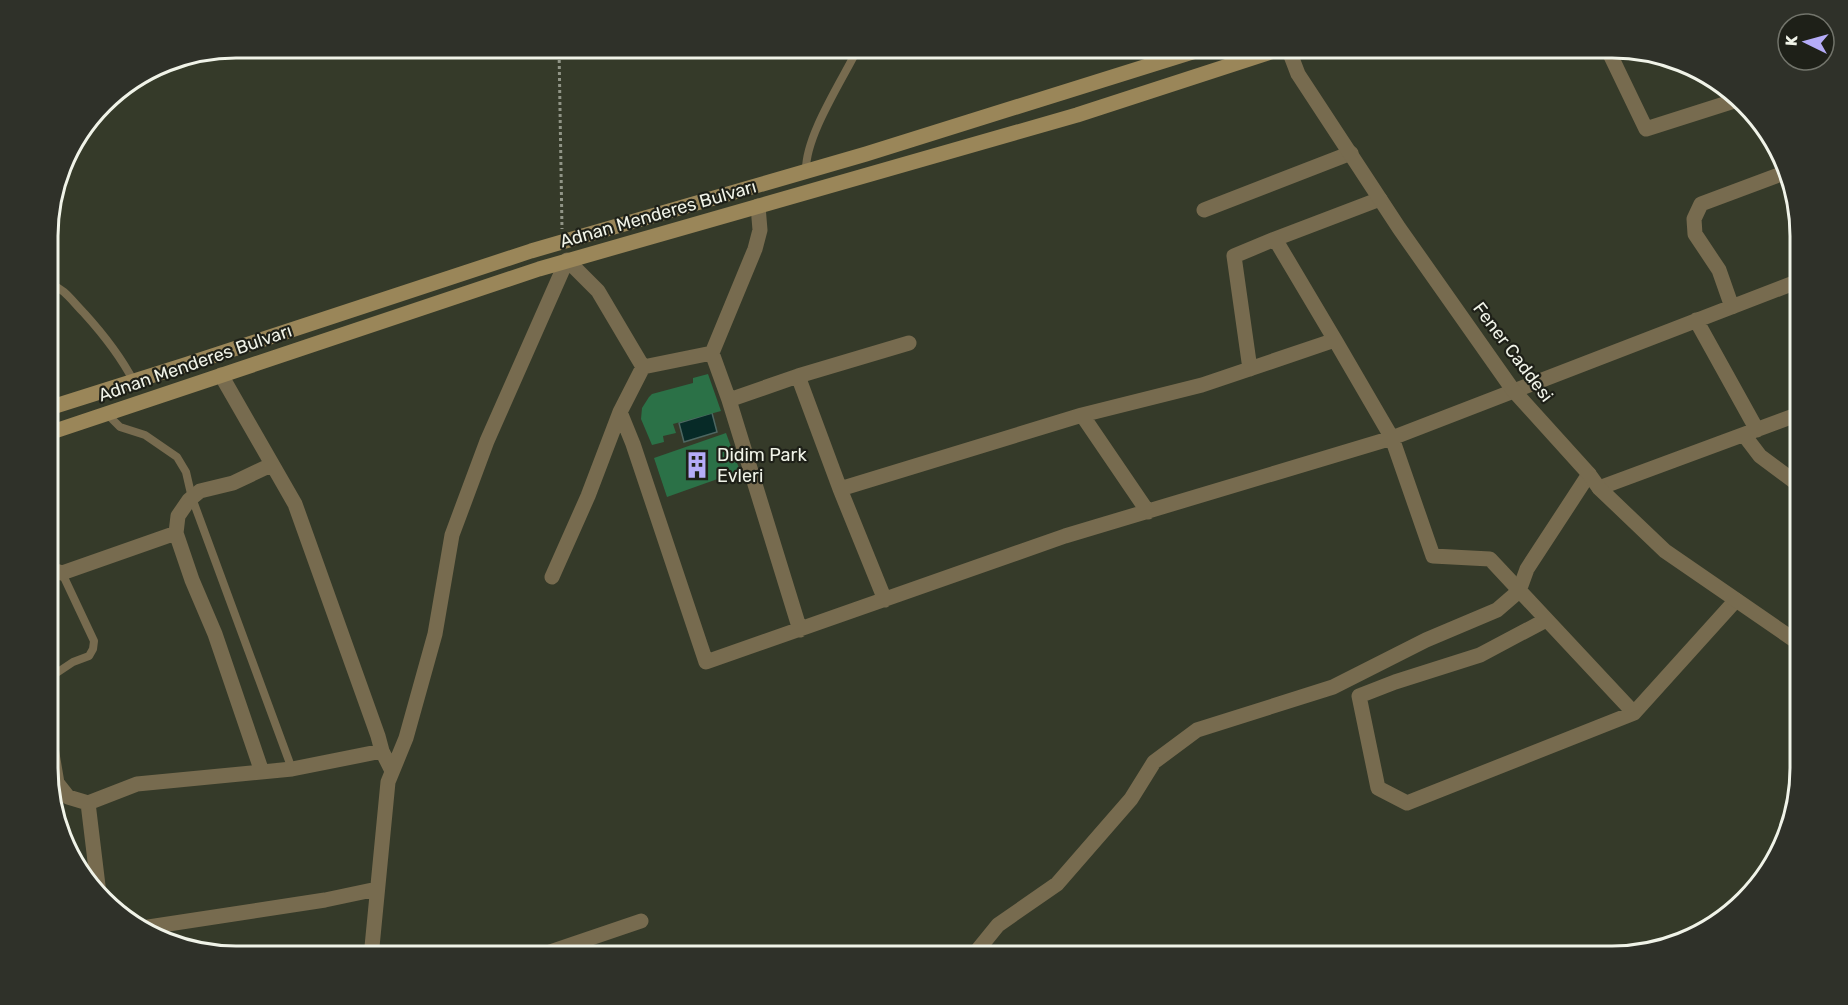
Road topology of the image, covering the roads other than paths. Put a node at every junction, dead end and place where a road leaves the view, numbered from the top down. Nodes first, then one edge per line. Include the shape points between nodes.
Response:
1 (1172, 58) edge
2 (1251, 58) edge
3 (1292, 58) edge
4 (1612, 58) edge
5 (853, 59) edge
6 (1729, 103) edge
7 (1351, 153) junction
8 (806, 171) junction
9 (1778, 175) edge
10 (1380, 199) junction
11 (758, 206) junction
12 (1204, 210) dead end
13 (1275, 239) junction
14 (567, 260) junction
15 (1790, 284) edge
16 (59, 287) edge
17 (1732, 307) junction
18 (1696, 320) junction
19 (1335, 340) junction
20 (909, 343) dead end
21 (712, 353) junction
22 (643, 367) junction
23 (1250, 369) junction
24 (221, 375) junction
25 (798, 376) junction
26 (134, 382) junction
27 (1513, 390) junction
28 (729, 400) junction
29 (59, 405) edge
30 (620, 412) junction
31 (107, 414) junction
32 (1082, 416) junction
33 (1790, 417) edge
34 (59, 430) edge
35 (1751, 432) junction
36 (1392, 438) junction
37 (271, 465) junction
38 (1589, 474) junction
39 (1790, 478) edge
40 (1599, 488) junction
41 (840, 489) junction
42 (192, 498) junction
43 (1148, 512) junction
44 (176, 533) junction
45 (58, 570) edge
46 (58, 575) edge
47 (552, 577) dead end
48 (1519, 591) junction
49 (885, 600) junction
50 (1736, 600) junction
51 (1546, 620) junction
52 (800, 630) junction
53 (1790, 637) edge
54 (1384, 661) junction
55 (58, 672) edge
56 (1395, 682) junction
57 (1634, 713) junction
58 (382, 751) junction
59 (292, 769) junction
60 (392, 771) junction
61 (262, 772) junction
62 (59, 786) edge
63 (88, 803) junction
64 (97, 879) edge
65 (377, 889) junction
66 (641, 921) dead end
67 (154, 926) edge
68 (372, 946) edge
69 (567, 946) edge
70 (981, 946) edge

1 - 8 main road, Adnan Menderes Bulvarı
2 - 11 main road, Adnan Menderes Bulvarı via 1077,115
3 - 7 street, Fener Caddesi via 1298,74
4 - 6 street via 1646,129
5 - 8 lane via 812,140
7 - 10 street, Fener Caddesi
7 - 12 street
8 - 26 main road, Adnan Menderes Bulvarı via 464,272
9 - 17 street via 1701,204 1696,214 1695,234 1719,270
10 - 13 street
10 - 27 street, Fener Caddesi
11 - 14 main road, Adnan Menderes Bulvarı
11 - 21 street via 760,230 755,249
13 - 19 street
13 - 23 street via 1234,256
14 - 22 street via 598,291
14 - 24 main road, Adnan Menderes Bulvarı
14 - 60 street via 487,441 452,535 435,634 406,738
15 - 17 street
16 - 26 lane via 105,335
17 - 18 street
18 - 27 street
18 - 35 street
19 - 23 street
19 - 36 street
20 - 25 street
21 - 22 street
21 - 28 street
22 - 30 street
23 - 32 street
24 - 31 main road, Adnan Menderes Bulvarı
24 - 37 street
25 - 28 street
25 - 41 street
26 - 29 main road, Adnan Menderes Bulvarı
27 - 36 street
27 - 38 street, Fener Caddesi
28 - 52 street
30 - 47 street
30 - 52 street via 706,662
31 - 34 main road, Adnan Menderes Bulvarı
31 - 42 lane via 120,428 145,435 177,457 186,472
32 - 41 street
32 - 43 street
33 - 35 street
35 - 39 street via 1760,456
35 - 40 street
36 - 43 street
36 - 48 street via 1433,556 1490,559
37 - 42 street via 233,483 200,491
37 - 58 street via 295,504
38 - 40 street, Fener Caddesi
38 - 48 street via 1527,569
40 - 50 street, Fener Caddesi via 1665,551
41 - 49 street
42 - 44 street via 177,516
42 - 59 lane
43 - 49 street via 1065,536
44 - 45 street
44 - 61 street
46 - 55 lane via 94,641 89,656
48 - 51 street
48 - 54 street via 1497,610
49 - 52 street
50 - 53 street, Fener Caddesi
50 - 57 street
51 - 56 street via 1480,655
51 - 57 street
54 - 56 street
54 - 70 street via 1333,687 1197,730 1154,762 1131,799 1057,884 998,925
56 - 57 street via 1359,696 1377,788 1407,803
58 - 59 street
58 - 60 street
59 - 61 street
60 - 65 street
61 - 63 street via 137,784
62 - 63 street via 68,797
63 - 64 street
65 - 67 street
65 - 68 street
66 - 69 street

